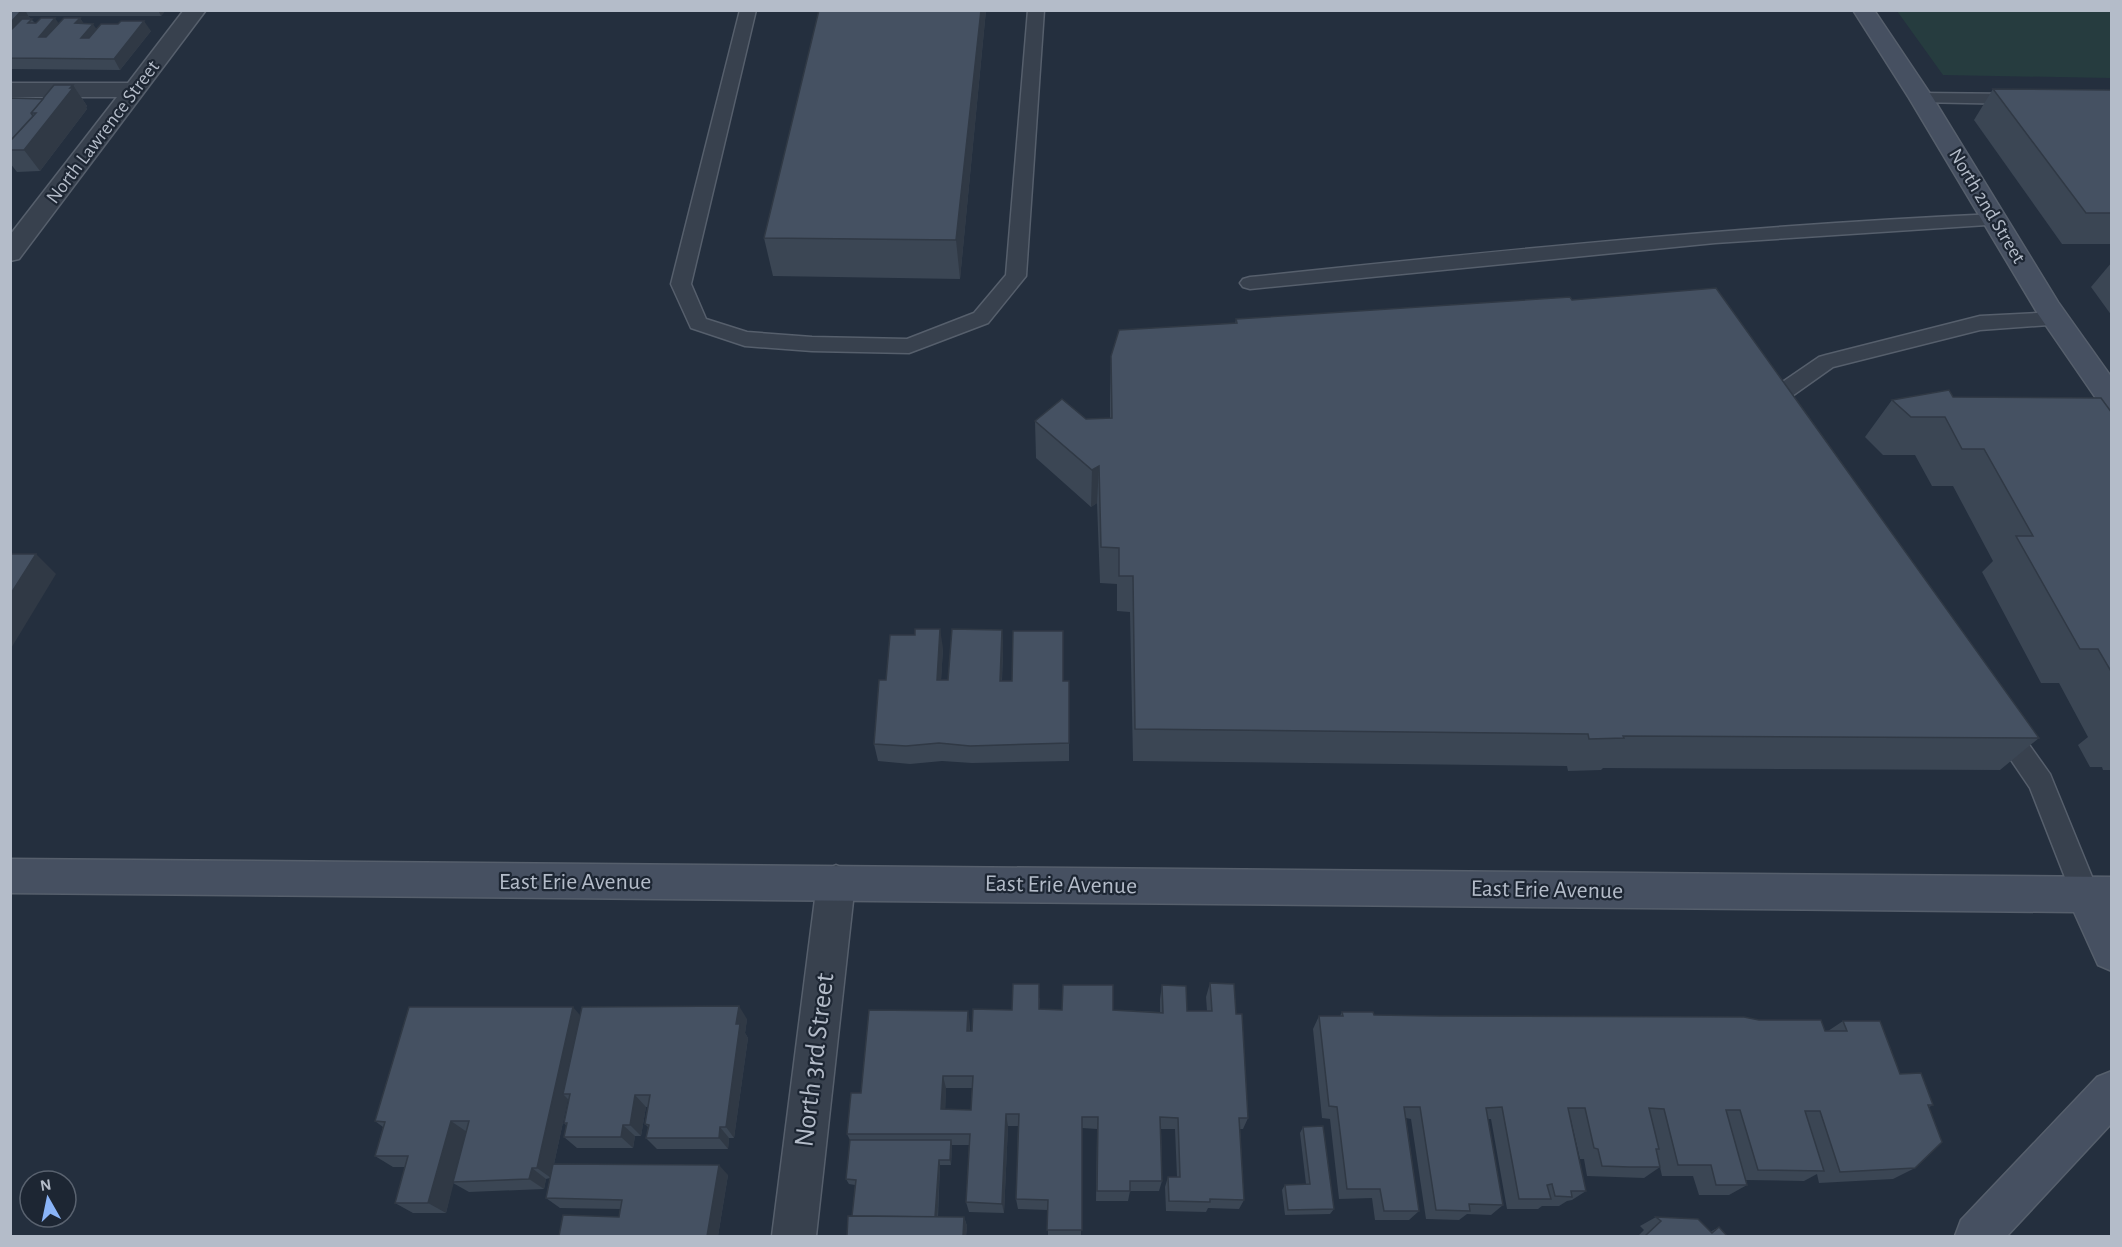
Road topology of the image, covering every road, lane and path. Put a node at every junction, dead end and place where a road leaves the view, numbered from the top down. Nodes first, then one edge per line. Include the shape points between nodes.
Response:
1 (196, 10) edge
2 (748, 10) edge
3 (1036, 10) edge
4 (1863, 10) edge
5 (10, 90) edge
6 (135, 90) junction
7 (1921, 98) junction
8 (2040, 99) edge
9 (1995, 220) junction
10 (10, 253) edge
11 (1250, 283) dead end
12 (2056, 319) junction
13 (2112, 400) edge
14 (1793, 428) edge
15 (1986, 704) edge
16 (10, 876) edge
17 (836, 883) junction
18 (2098, 895) edge
19 (2112, 952) edge
20 (2112, 1092) edge
21 (794, 1236) edge
22 (1977, 1236) edge

1 - 6 street, North Lawrence Street
2 - 3 lane via 681,284 698,323 745,339 909,346 981,318 1016,276
4 - 7 main road, North 2nd Street
5 - 6 street
6 - 10 street, North Lawrence Street
7 - 8 lane
7 - 9 main road, North 2nd Street
9 - 11 lane via 1557,251
9 - 12 main road, North 2nd Street
12 - 13 main road, North 2nd Street
12 - 14 lane via 1980,323 1826,362 1772,399
15 - 18 lane via 2041,782
16 - 17 main road, East Erie Avenue
17 - 18 main road, East Erie Avenue
17 - 21 street, North 3rd Street
18 - 19 main road
20 - 22 main road

